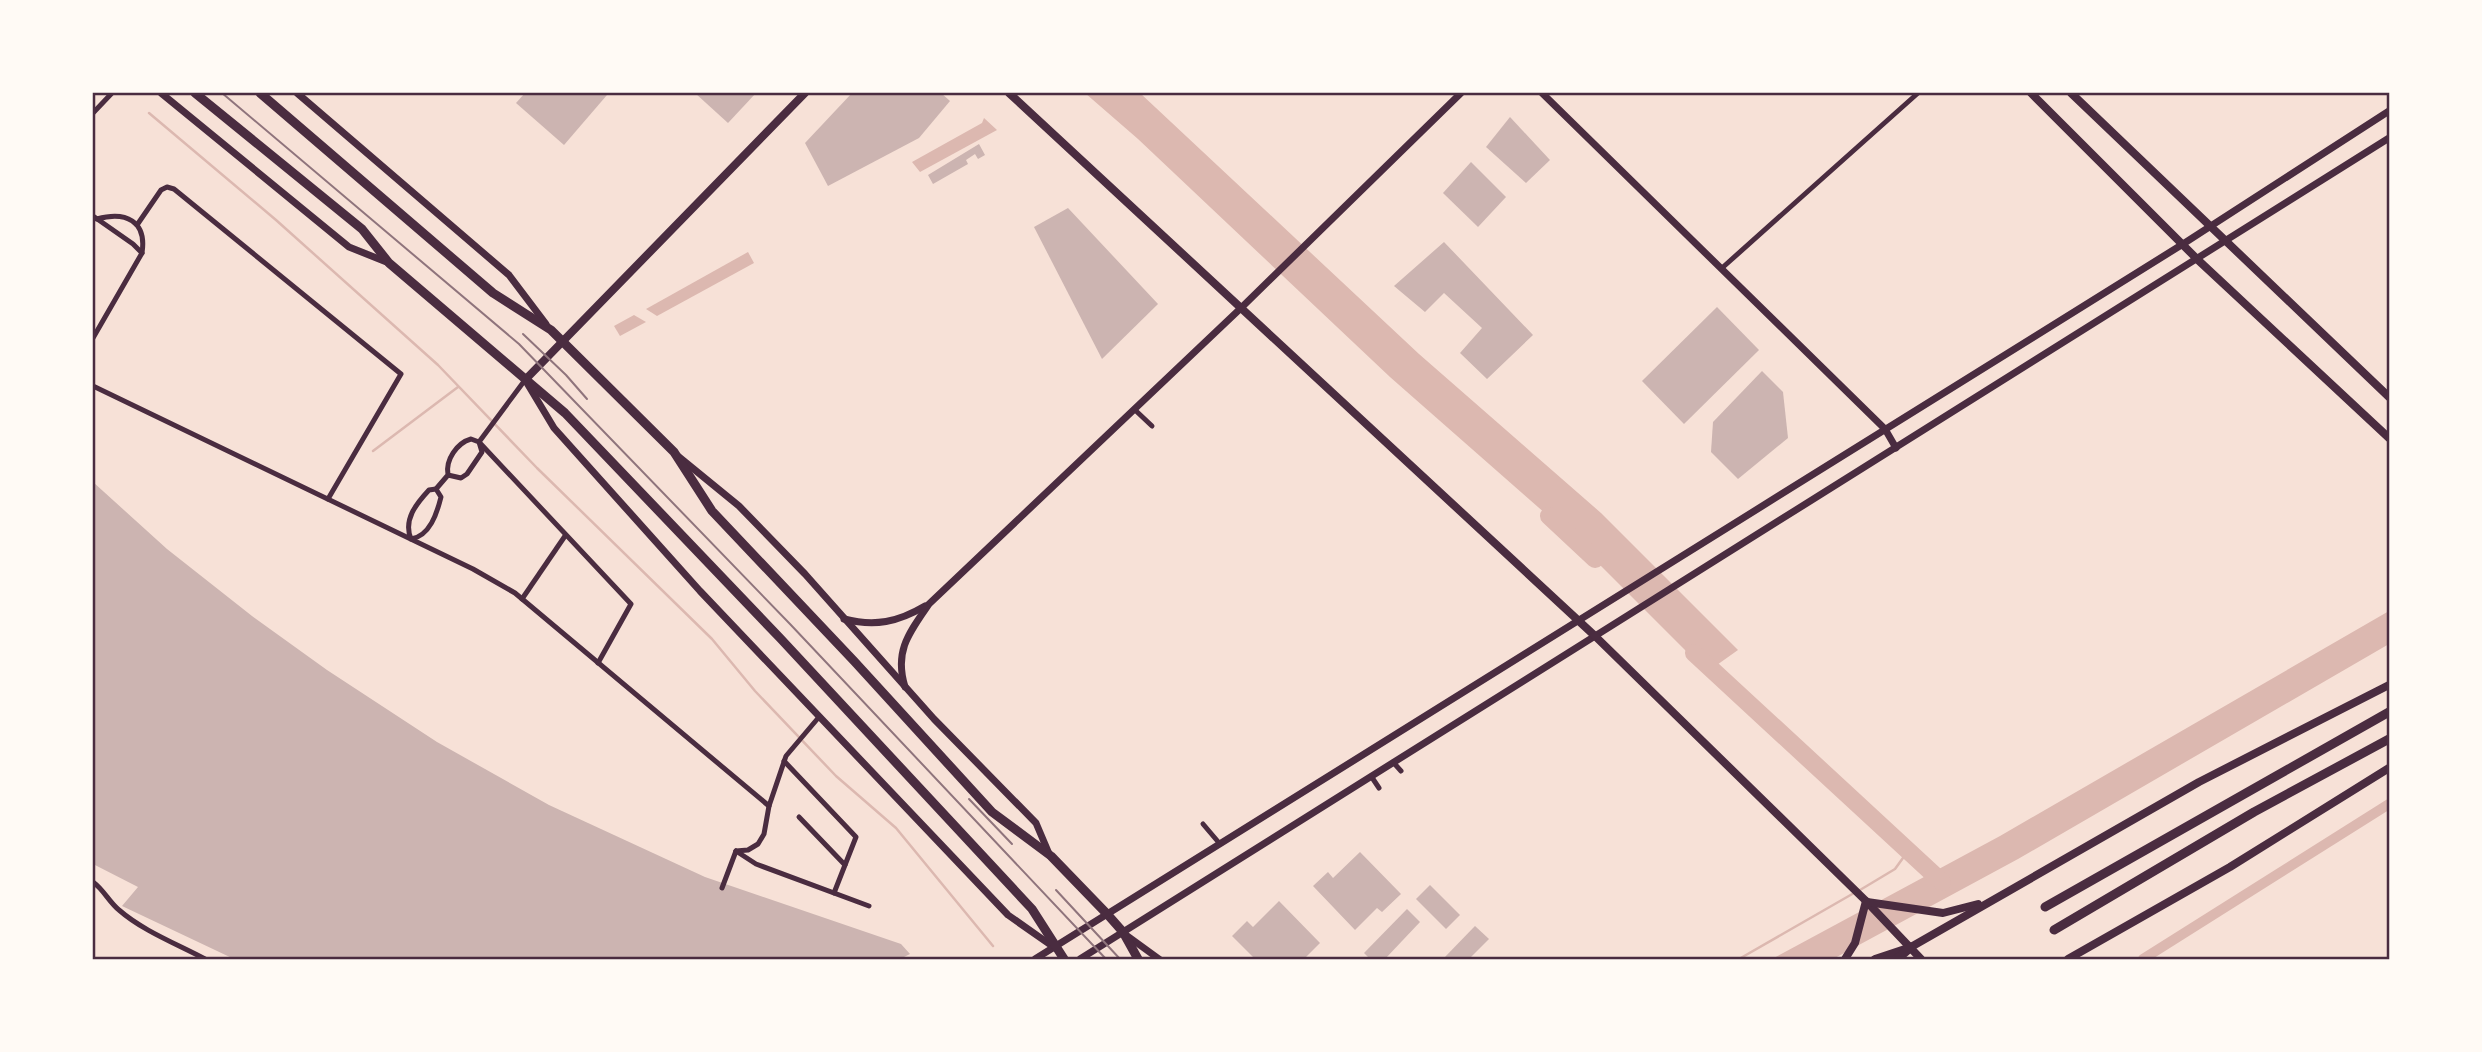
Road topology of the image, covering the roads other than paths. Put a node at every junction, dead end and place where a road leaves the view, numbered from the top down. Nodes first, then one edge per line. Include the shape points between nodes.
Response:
1 (112, 93) edge
2 (161, 93) edge
3 (195, 93) edge
4 (260, 93) edge
5 (297, 93) edge
6 (805, 93) edge
7 (1009, 93) edge
8 (1461, 93) edge
9 (1542, 93) edge
10 (1918, 93) edge
11 (2031, 93) edge
12 (2071, 93) edge
13 (2389, 111) edge
14 (93, 113) edge
15 (2389, 138) edge
16 (95, 218) edge
17 (137, 225) junction
18 (2209, 226) junction
19 (2226, 243) junction
20 (2183, 244) junction
21 (142, 253) junction
22 (2198, 260) junction
23 (389, 263) junction
24 (1722, 268) junction
25 (1241, 308) junction
26 (551, 330) junction
27 (93, 338) edge
28 (561, 342) junction
29 (525, 380) junction
30 (93, 386) edge
31 (2389, 397) edge
32 (1134, 409) junction
33 (1152, 426) dead end
34 (1885, 429) junction
35 (2389, 438) edge
36 (479, 442) junction
37 (1896, 448) junction
38 (674, 453) junction
39 (448, 475) junction
40 (436, 489) junction
41 (328, 499) junction
42 (565, 536) junction
43 (411, 539) junction
44 (522, 599) junction
45 (929, 604) junction
46 (845, 619) junction
47 (1577, 620) junction
48 (1595, 636) junction
49 (598, 663) junction
50 (2389, 685) edge
51 (905, 687) junction
52 (2389, 712) edge
53 (819, 717) junction
54 (2389, 739) edge
55 (784, 761) junction
56 (1393, 762) junction
57 (2389, 768) edge
58 (1401, 771) dead end
59 (1371, 776) junction
60 (1379, 788) dead end
61 (769, 806) junction
62 (799, 817) dead end
63 (1203, 824) dead end
64 (1220, 844) junction
65 (736, 851) junction
66 (1051, 856) junction
67 (845, 865) junction
68 (93, 882) edge
69 (722, 888) dead end
70 (834, 893) junction
71 (1866, 901) junction
72 (1988, 902) junction
73 (869, 906) dead end
74 (2045, 907) dead end
75 (1108, 915) junction
76 (2054, 930) dead end
77 (1123, 932) junction
78 (1911, 947) junction
79 (1055, 948) junction
80 (205, 959) edge
81 (1035, 959) edge
82 (1064, 959) edge
83 (1080, 959) edge
84 (1138, 959) edge
85 (1159, 959) edge
86 (1845, 959) edge
87 (1875, 959) edge
88 (1897, 959) edge
89 (1921, 959) edge
90 (1926, 959) edge
91 (2068, 959) edge

1 - 14 street
2 - 23 street via 349,247
3 - 23 main road via 362,229
4 - 26 main road via 493,293
5 - 26 street via 509,275
6 - 28 main road
7 - 25 main road
8 - 25 street
9 - 24 street
10 - 24 street
11 - 20 main road
12 - 18 main road
13 - 18 street
15 - 19 street
16 - 17 street via 118,216
16 - 21 street
17 - 21 street via 145,238
17 - 41 street via 161,190 174,189 401,374
18 - 19 main road
18 - 20 street
19 - 22 street
19 - 31 main road
20 - 22 main road
20 - 34 street
21 - 27 street
22 - 35 main road
22 - 37 street
23 - 29 main road
24 - 34 street
25 - 32 street
25 - 47 main road
26 - 28 main road
28 - 29 main road
28 - 38 main road
29 - 36 street
29 - 53 street via 554,428
29 - 79 main road via 565,413 780,638 1032,909
30 - 41 street
32 - 33 street
32 - 45 street
34 - 37 street
34 - 47 street
36 - 39 street via 463,442 449,460
36 - 39 street via 482,452 467,474 461,478
36 - 42 street
37 - 48 street
38 - 46 street via 739,506
38 - 66 main road via 712,511 992,812
39 - 40 street
40 - 43 street via 429,490 408,520
40 - 43 street via 441,497 427,531
41 - 43 street
42 - 44 street
42 - 49 street via 631,604
43 - 44 street
44 - 49 street
45 - 46 street via 880,624
45 - 51 street via 903,645 900,671
46 - 51 street
47 - 48 main road
47 - 64 street
48 - 56 street
48 - 71 main road
49 - 61 street
50 - 72 main road via 2199,782
51 - 66 street via 1036,823
52 - 74 main road
53 - 55 street
53 - 79 street via 1008,915
54 - 76 main road
55 - 61 street
55 - 67 street via 856,838
56 - 58 street
56 - 59 street
57 - 91 main road via 2230,867
59 - 60 street
59 - 77 street
61 - 65 street via 758,844
62 - 67 street
63 - 64 street
64 - 75 street
65 - 69 street
65 - 70 street via 756,864
66 - 75 main road
67 - 70 street
68 - 80 street via 117,909
70 - 73 street
71 - 72 main road via 1943,913
71 - 78 main road
71 - 86 main road via 1855,943
72 - 78 main road
75 - 77 main road
75 - 79 street
77 - 83 street
77 - 84 main road
77 - 85 street
78 - 87 main road
78 - 88 main road
78 - 89 main road
78 - 90 main road
79 - 81 street
79 - 82 main road

